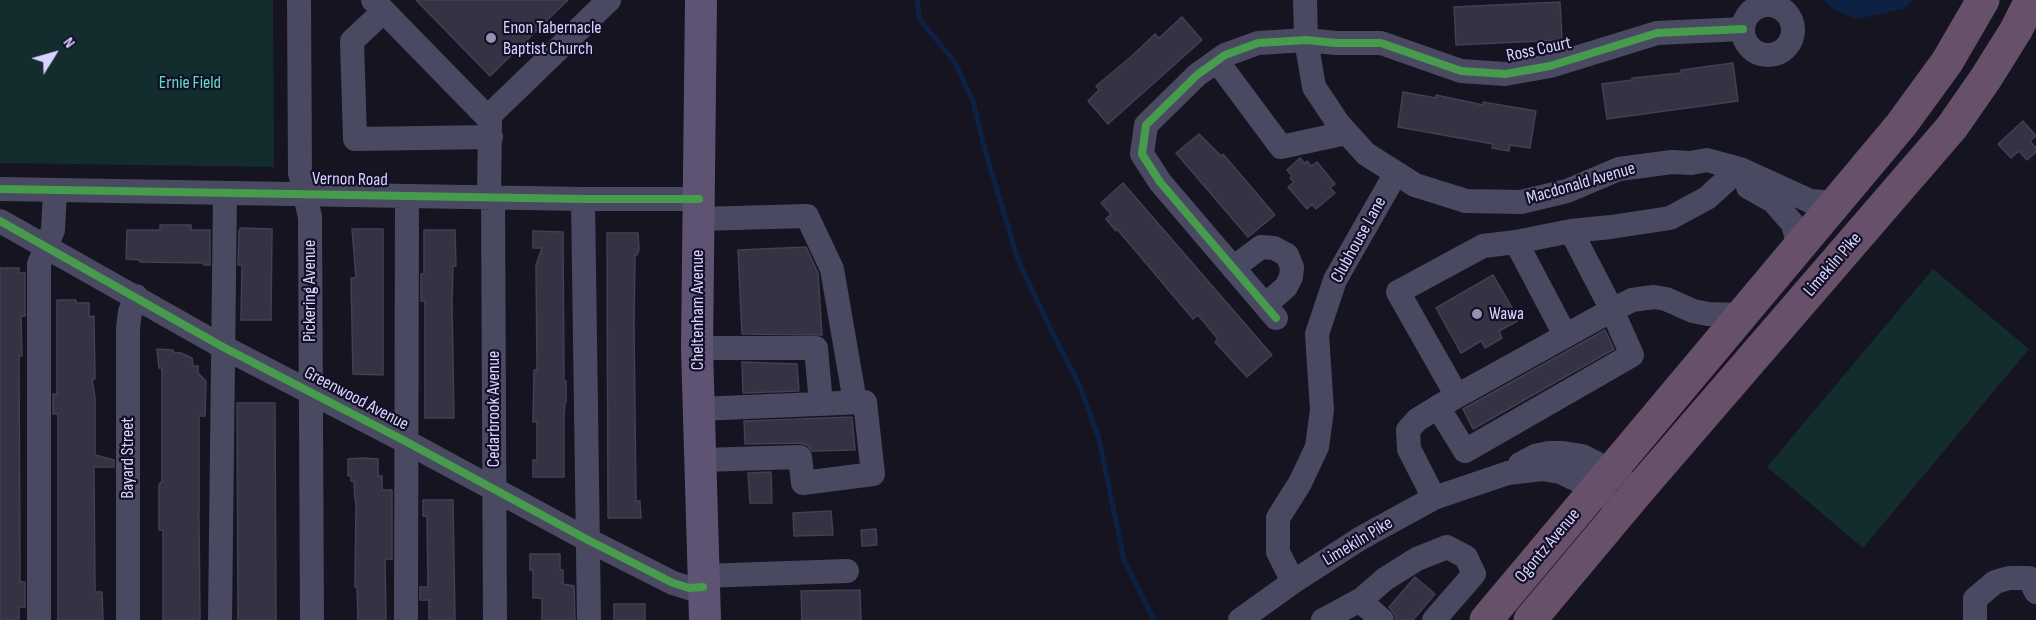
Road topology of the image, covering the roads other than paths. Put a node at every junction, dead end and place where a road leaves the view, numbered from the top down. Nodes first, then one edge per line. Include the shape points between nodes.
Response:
1 (299, 0) edge
2 (609, 0) edge
3 (701, 0) edge
4 (1305, 0) edge
5 (1983, 0) edge
6 (2033, 2) edge
7 (379, 5) edge
8 (1743, 29) dead end
9 (1306, 40) junction
10 (1217, 61) junction
11 (490, 129) junction
12 (1346, 133) junction
13 (1691, 163) junction
14 (1396, 173) junction
15 (1728, 179) junction
16 (0, 189) edge
17 (55, 190) junction
18 (225, 193) junction
19 (305, 194) junction
20 (407, 196) junction
21 (491, 197) junction
22 (583, 199) junction
23 (1837, 203) junction
24 (699, 209) junction
25 (0, 221) edge
26 (1571, 231) junction
27 (1516, 242) junction
28 (46, 247) junction
29 (1799, 248) junction
30 (1233, 268) junction
31 (136, 296) junction
32 (1612, 310) junction
33 (1742, 315) junction
34 (1565, 335) junction
35 (223, 347) junction
36 (697, 348) junction
37 (310, 392) junction
38 (1447, 401) junction
39 (855, 402) junction
40 (821, 404) junction
41 (698, 409) junction
42 (405, 441) junction
43 (700, 460) junction
44 (1604, 480) junction
45 (494, 490) junction
46 (1434, 498) junction
47 (1630, 500) junction
48 (588, 540) junction
49 (1418, 559) junction
50 (847, 570) dead end
51 (703, 582) junction
52 (1293, 582) junction
53 (2033, 583) edge
54 (1362, 599) junction
55 (39, 620) edge
56 (129, 620) edge
57 (220, 620) edge
58 (312, 620) edge
59 (406, 620) edge
60 (495, 620) edge
61 (589, 620) edge
62 (705, 620) edge
63 (1240, 620) edge
64 (1323, 620) edge
65 (1382, 620) edge
66 (1392, 620) edge
67 (1434, 620) edge
68 (1486, 620) edge
69 (1530, 620) edge
70 (1975, 620) edge

1 - 19 street, Pickering Avenue via 300,172
2 - 11 street via 492,113
3 - 24 main road, Cheltenham Avenue
4 - 9 street, Macdonald Avenue
5 - 23 highway, Limekiln Pike via 1947,62 1902,125
6 - 47 highway, Limekiln Pike via 1952,127
7 - 11 street
7 - 11 street via 352,41 355,139
8 - 9 street, Ross Court via 1657,33 1550,66 1505,74 1461,71 1380,43
9 - 10 street, Ross Court via 1258,43
9 - 12 street, Macdonald Avenue via 1314,87
10 - 12 street via 1281,147
10 - 30 street, Ross Court via 1146,125 1142,154 1160,182
11 - 21 street, Cedarbrook Avenue
12 - 14 street, Macdonald Avenue via 1366,154
13 - 14 street, Macdonald Avenue via 1619,169 1567,191 1521,202 1466,201 1415,185
13 - 15 street, Macdonald Avenue via 1703,173
13 - 23 street, Macdonald Avenue via 1707,160 1740,169 1810,201
14 - 52 street, Clubhouse Lane via 1335,280 1317,334 1322,410 1317,447 1278,518 1278,552
15 - 26 street via 1707,198 1670,218
15 - 29 street, Macdonald Avenue via 1773,201 1793,224
16 - 17 street, Vernon Road
17 - 18 street, Vernon Road
17 - 28 street via 53,230
18 - 19 street, Vernon Road
18 - 35 street
19 - 20 street, Vernon Road
19 - 37 street, Pickering Avenue via 310,217
20 - 21 street, Vernon Road
20 - 42 street
21 - 22 street, Vernon Road
21 - 45 street, Cedarbrook Avenue
22 - 24 street, Vernon Road
22 - 48 street
23 - 29 highway, Limekiln Pike
24 - 36 main road, Cheltenham Avenue
24 - 39 street, Vernon Road via 807,216 832,269
25 - 28 street, Greenwood Avenue
26 - 27 street
26 - 32 street
27 - 34 street
27 - 38 street via 1483,246 1398,292
28 - 31 street, Greenwood Avenue
28 - 55 street via 39,264
29 - 33 highway, Limekiln Pike
30 - 30 street, Ross Court via 1270,311 1286,287 1292,267 1287,255 1261,247
31 - 35 street, Greenwood Avenue
31 - 56 street, Bayard Street via 128,328
32 - 33 street via 1632,300 1654,297 1708,314
32 - 34 street
32 - 38 street via 1632,355 1465,451
33 - 44 highway, Limekiln Pike
34 - 38 street
35 - 37 street, Greenwood Avenue
35 - 57 street
36 - 40 street via 816,348
36 - 41 main road, Cheltenham Avenue
37 - 42 street, Greenwood Avenue
37 - 58 street, Pickering Avenue
38 - 46 street via 1408,430 1409,449
39 - 40 street
39 - 43 street via 865,402 873,474 803,483 800,457
40 - 41 street
41 - 43 main road, Cheltenham Avenue
42 - 45 street, Greenwood Avenue
42 - 59 street
43 - 51 main road, Cheltenham Avenue
44 - 46 street, Limekiln Pike via 1542,468 1508,473
44 - 47 street, Limekiln Pike
44 - 68 highway, Ogontz Avenue
45 - 48 street, Greenwood Avenue
45 - 60 street, Cedarbrook Avenue
46 - 52 street, Limekiln Pike
47 - 69 highway, Ogontz Avenue
48 - 51 street, Greenwood Avenue via 673,583 689,588
48 - 61 street
49 - 54 street
49 - 66 street via 1412,573 1379,598 1380,608
49 - 67 street via 1447,547 1466,557 1474,574
50 - 51 street, Greenwood Avenue
51 - 62 main road, Cheltenham Avenue
52 - 63 street, Limekiln Pike
53 - 70 street via 2009,578 1995,582 1976,599
54 - 64 street
54 - 65 street

